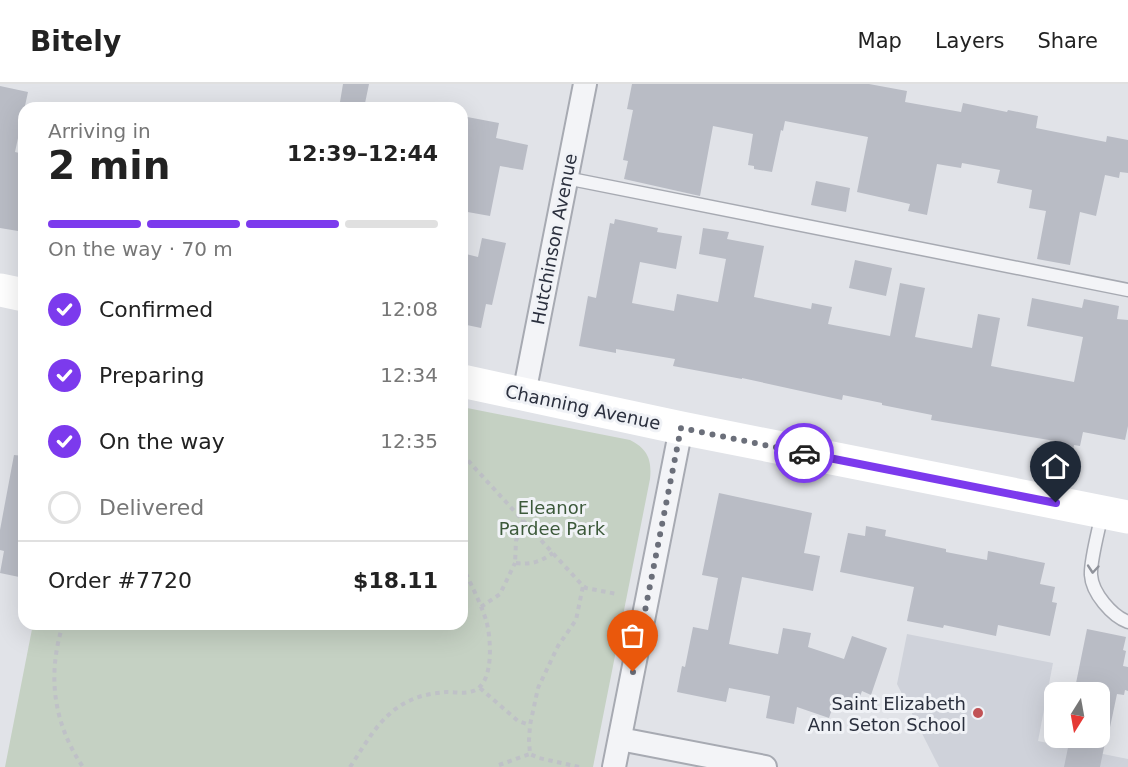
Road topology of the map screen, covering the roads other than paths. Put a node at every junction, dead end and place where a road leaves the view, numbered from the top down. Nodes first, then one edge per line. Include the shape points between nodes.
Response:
1 (585, 84) edge
2 (566, 178) junction
3 (0, 290) edge
4 (1128, 291) edge
5 (18, 294) edge
6 (468, 382) edge
7 (524, 394) junction
8 (681, 428) junction
9 (1115, 515) edge
10 (1128, 622) edge
11 (620, 739) junction
12 (614, 767) edge
13 (765, 767) edge

1 - 2 street, Hutchinson Avenue
2 - 4 lane
2 - 7 street, Hutchinson Avenue
3 - 5 street
6 - 7 street, Channing Avenue
7 - 8 street, Channing Avenue
8 - 9 street, Channing Avenue
8 - 11 street
9 -> 10 lane via 1091,576 1103,604
11 - 12 street
11 - 13 street

